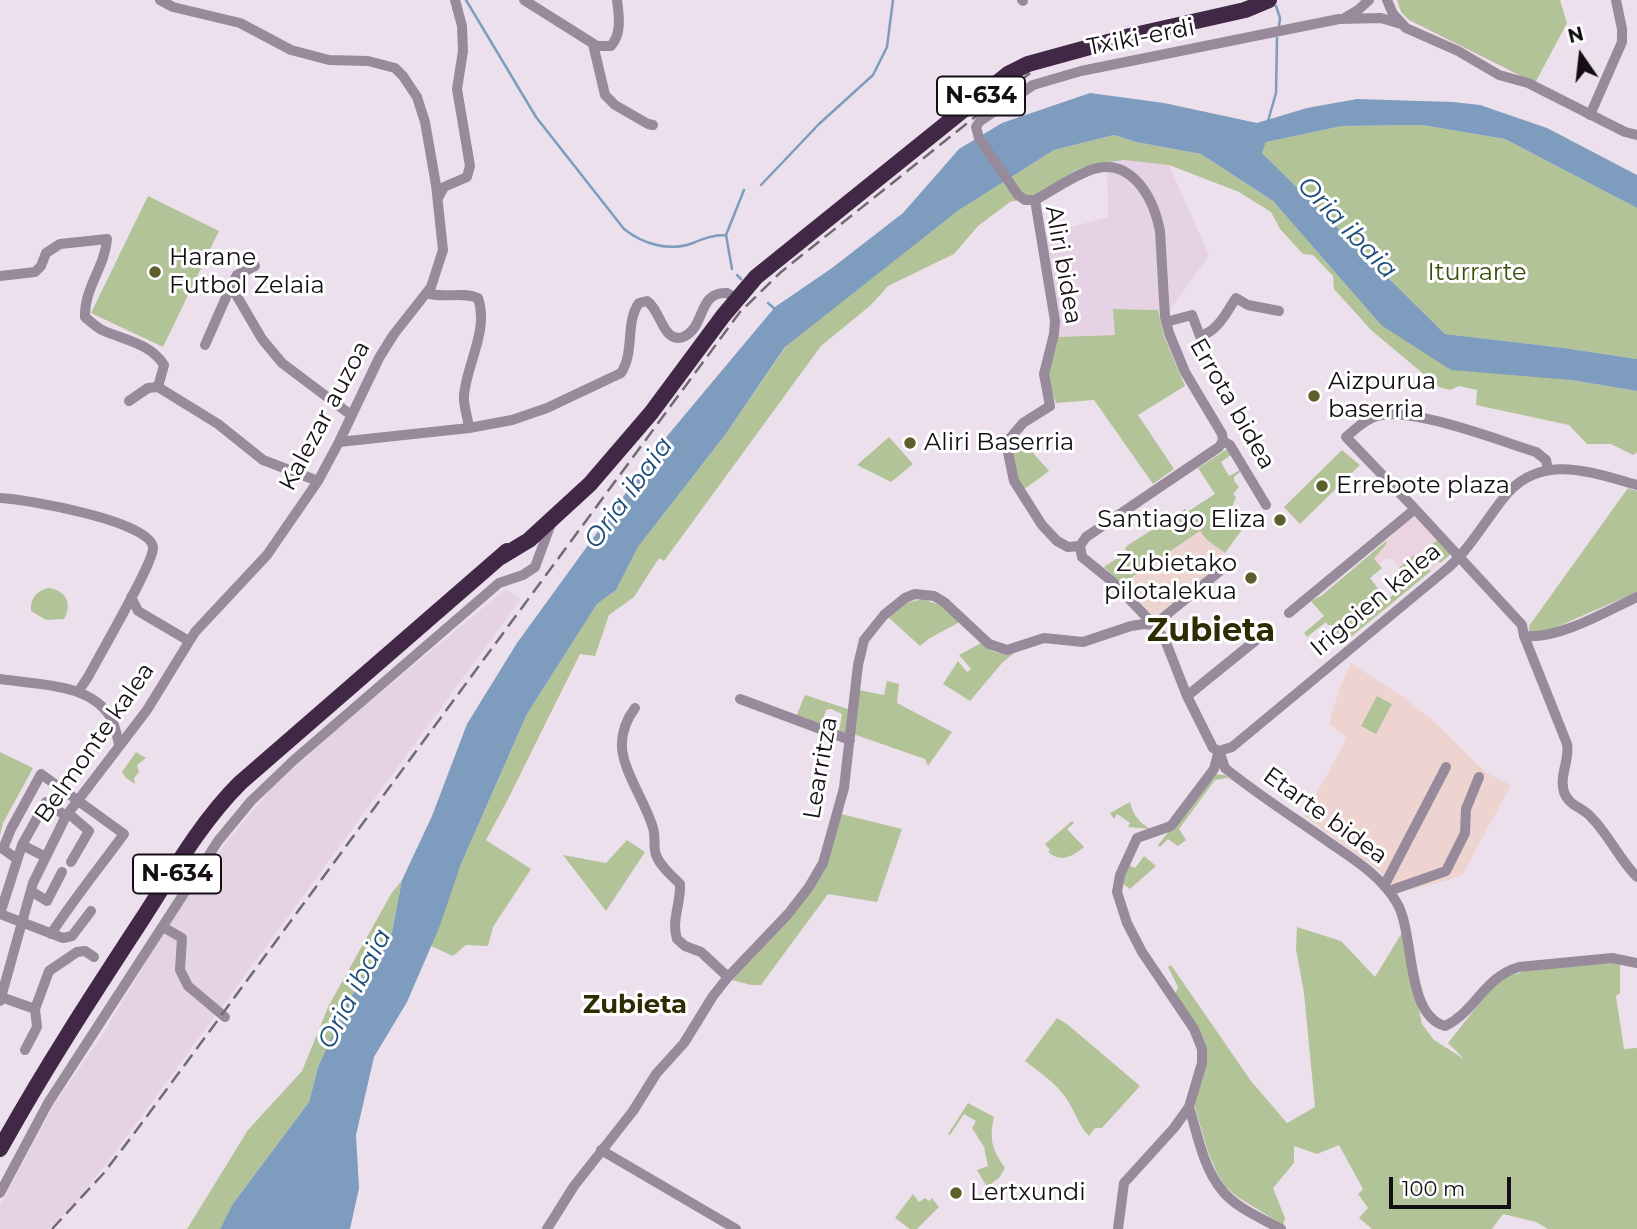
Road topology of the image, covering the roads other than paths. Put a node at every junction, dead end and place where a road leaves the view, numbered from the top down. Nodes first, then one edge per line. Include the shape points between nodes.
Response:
1 (160, 0) edge
2 (455, 0) edge
3 (524, 0) edge
4 (617, 0) edge
5 (1269, 0) edge
6 (1369, 0) edge
7 (1387, 0) edge
8 (1616, 0) edge
9 (1339, 19) junction
10 (1401, 24) junction
11 (593, 44) junction
12 (1590, 115) junction
13 (653, 125) dead end
14 (1637, 136) edge
15 (1018, 195) joint
16 (438, 199) junction
17 (1035, 200) junction
18 (255, 266) dead end
19 (0, 276) edge
20 (231, 286) junction
21 (427, 293) junction
22 (736, 299) junction
23 (1279, 311) dead end
24 (1166, 322) junction
25 (205, 345) dead end
26 (158, 387) junction
27 (129, 401) dead end
28 (351, 415) junction
29 (470, 428) junction
30 (1223, 441) junction
31 (339, 443) junction
32 (1548, 470) junction
33 (318, 481) junction
34 (1637, 485) edge
35 (0, 498) edge
36 (1266, 505) dead end
37 (1415, 509) junction
38 (1080, 546) junction
39 (528, 550) junction
40 (1460, 557) junction
41 (1220, 571) dead end
42 (131, 597) junction
43 (1637, 597) edge
44 (138, 611) junction
45 (122, 613) junction
46 (1289, 613) dead end
47 (1154, 625) junction
48 (1266, 632) dead end
49 (192, 636) junction
50 (1524, 636) junction
51 (0, 679) edge
52 (78, 692) junction
53 (1187, 696) junction
54 (740, 699) dead end
55 (635, 708) dead end
56 (849, 740) junction
57 (120, 744) junction
58 (1219, 751) junction
59 (1446, 767) dead end
60 (1479, 777) dead end
61 (78, 800) junction
62 (67, 815) junction
63 (22, 845) junction
64 (44, 856) junction
65 (17, 859) junction
66 (71, 862) dead end
67 (62, 872) dead end
68 (1637, 877) edge
69 (1387, 888) junction
70 (30, 891) junction
71 (91, 911) dead end
72 (21, 921) junction
73 (134, 921) dead end
74 (163, 927) junction
75 (51, 934) junction
76 (113, 952) dead end
77 (94, 957) dead end
78 (1637, 963) edge
79 (728, 977) junction
80 (1, 999) edge
81 (35, 1009) junction
82 (225, 1017) dead end
83 (25, 1050) dead end
84 (1189, 1107) junction
85 (0, 1149) edge
86 (601, 1150) junction
87 (0, 1193) edge
88 (547, 1229) edge
89 (736, 1229) edge
90 (1118, 1229) edge
91 (1280, 1229) edge

1 - 16 street, Kalezar auzoa via 240,23 290,50 395,68 421,107
2 - 16 street via 463,51 457,89 470,166 467,177 444,187
3 - 11 street
4 - 11 street via 617,38 611,46
5 - 22 highway, N-634 via 1018,68 771,264
6 - 9 street
7 - 10 street
8 - 12 street via 1622,42
9 - 10 street via 1381,18
9 - 15 street, Txiki-erdi via 1081,71 1021,92 980,121 976,131
10 - 12 street
11 - 13 street via 605,95
12 - 14 street
15 - 17 street, Aliri bidea
16 - 21 street, Kalezar auzoa via 443,250
17 - 24 street, Errota bidea via 1091,169 1107,167 1134,177 1145,188 1157,216
17 - 38 street, Aliri bidea via 1055,321 1044,373 1050,406 1023,423 1006,443 1014,481 1042,525 1056,541
18 - 20 street via 237,275
19 - 26 street via 35,272 46,253 60,244 107,240 106,253 84,301 85,317 100,329 143,345 158,356 164,365
20 - 25 street
20 - 28 street via 282,363
21 - 28 street, Kalezar auzoa via 386,345
21 - 29 street via 478,298 480,327 464,396
22 - 29 street via 727,293 713,295 704,304 697,325 678,338 666,332 654,306 639,303 626,364 618,375 535,412
22 - 39 highway, N-634 via 659,404 533,532
23 - 24 street, Errota bidea via 1236,298 1210,334 1200,337 1192,315
24 - 30 street, Errota bidea via 1185,372
26 - 27 street
26 - 33 street via 218,424 263,460
28 - 31 street, Kalezar auzoa
29 - 31 street
30 - 36 street, Errota bidea via 1230,445
30 - 38 street via 1086,537
31 - 33 street, Kalezar auzoa
32 - 34 street via 1582,470
32 - 37 street via 1546,460 1536,452 1411,415 1377,416 1346,437
32 - 40 street, Irigoien kalea via 1524,480 1504,497
33 - 49 street, Kalezar auzoa via 267,555
35 - 42 street via 96,516 148,538 153,552
37 - 40 street
37 - 46 street
38 - 47 street, Etarte bidea via 1082,557
39 - 74 street via 531,570 499,583 268,783 218,841
39 - 85 highway, N-634 via 501,557 240,783 211,815 104,977
40 - 50 street via 1522,625
40 - 58 street, Irigoien kalea via 1232,747
41 - 47 street
42 - 44 street
42 - 45 street
43 - 50 street via 1563,629
44 - 45 street
44 - 49 street
45 - 52 street
47 - 53 street, Etarte bidea via 1165,640
47 - 56 street, Learritza via 1131,626 1083,642 1044,638 1001,650 944,602 915,594 884,615 864,640
48 - 53 street
49 - 57 street, Belmonte kalea via 147,710
50 - 68 street via 1567,744 1564,791 1572,804 1592,817
51 - 52 street
52 - 57 street via 111,718
53 - 58 street, Etarte bidea via 1213,748
54 - 56 street
55 - 79 street via 623,731 623,756 652,822 657,858 680,884 674,919 677,939 701,952
56 - 79 street, Learritza via 844,788 823,863 788,914
57 - 61 street, Belmonte kalea
58 - 69 street, Etarte bidea via 1225,768 1236,777 1361,864
58 - 84 street via 1214,769 1178,819 1137,838 1117,892 1142,952 1195,1029 1202,1049
59 - 69 street
60 - 69 street via 1466,809 1465,833 1446,871
61 - 62 street, Belmonte kalea
61 - 65 street via 41,774 3,849
61 - 75 street via 124,834
62 - 63 street via 46,802
62 - 64 street, Belmonte kalea
62 - 66 street via 89,831
63 - 64 street
63 - 65 street
64 - 70 street, Belmonte kalea
65 - 72 street via 0,914
67 - 70 street via 47,901
69 - 78 street, Etarte bidea via 1404,919 1422,1005 1436,1024 1454,1022 1505,971 1612,958
70 - 72 street, Belmonte kalea
71 - 75 street via 72,936
72 - 75 street
72 - 80 street, Belmonte kalea
73 - 76 street
74 - 82 street via 182,937 180,970 188,986
74 - 87 street via 48,1103
77 - 81 street via 77,952 49,971
79 - 86 street, Learritza via 684,1043
80 - 81 street
81 - 83 street via 37,1027
84 - 90 street via 1124,1183
84 - 91 street via 1220,1189
86 - 88 street, Learritza
86 - 89 street

